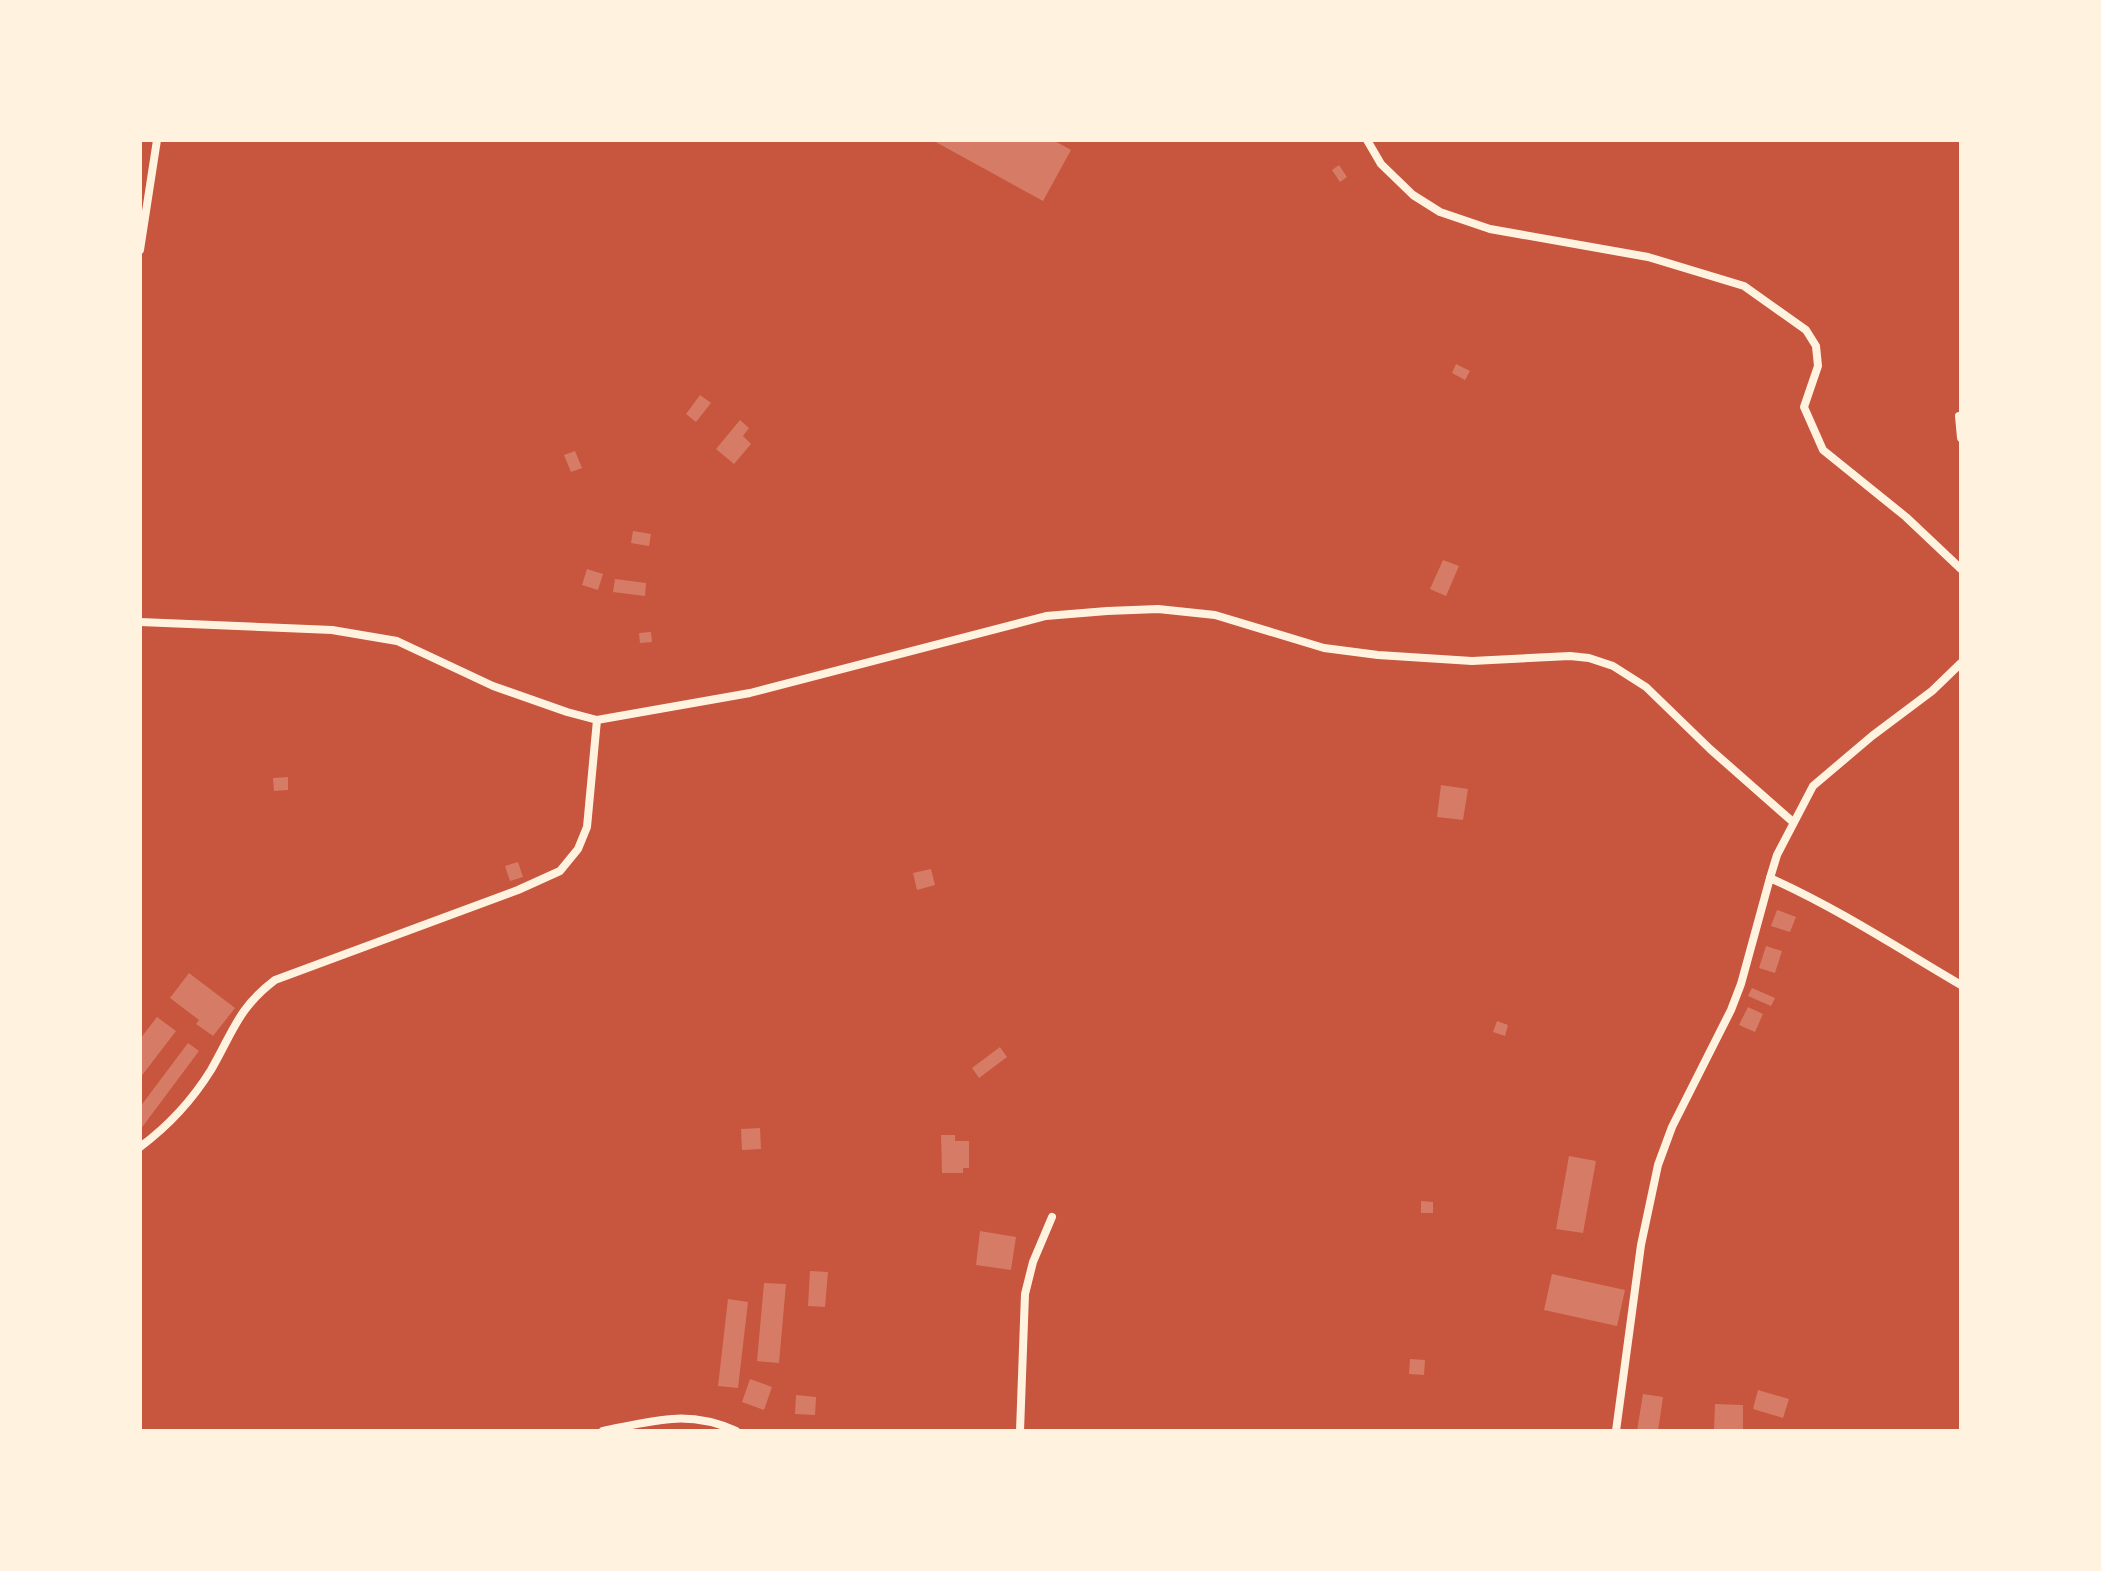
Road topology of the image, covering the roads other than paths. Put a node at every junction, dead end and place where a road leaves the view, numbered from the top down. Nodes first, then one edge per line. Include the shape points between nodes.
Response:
1 (157, 140) edge
2 (1367, 140) edge
3 (140, 250) edge
4 (1959, 416) edge
5 (1961, 438) edge
6 (1961, 569) edge
7 (140, 622) edge
8 (1961, 663) edge
9 (597, 720) junction
10 (1793, 822) junction
11 (1770, 878) junction
12 (1961, 985) edge
13 (140, 1147) edge
14 (1052, 1217) dead end
15 (603, 1431) edge
16 (736, 1431) edge
17 (1020, 1431) edge
18 (1616, 1431) edge

1 - 3 street
2 - 6 street via 1381,164 1440,212 1490,229 1648,257 1744,286 1806,330 1816,346 1818,366 1804,407 1823,450
4 - 5 street
7 - 9 street via 332,630 397,641 493,686
8 - 10 street via 1813,786
9 - 10 street via 750,693 1046,616 1158,609 1215,615 1324,648 1378,655 1472,661 1570,656 1613,666 1646,687
9 - 13 street via 587,827 560,871 275,980 241,1012 210,1072 176,1115
10 - 11 street
11 - 12 street via 1845,914
11 - 18 street via 1731,1010 1658,1165 1639,1259
14 - 17 street via 1025,1294
15 - 16 street via 697,1418

